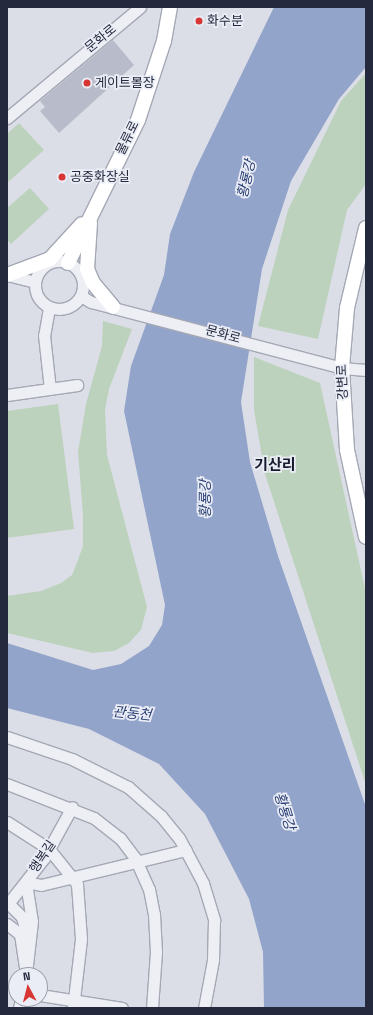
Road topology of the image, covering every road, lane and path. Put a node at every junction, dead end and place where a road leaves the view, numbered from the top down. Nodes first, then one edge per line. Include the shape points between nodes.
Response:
1 (140, 7) edge
2 (170, 7) edge
3 (7, 118) edge
4 (90, 217) junction
5 (366, 228) edge
6 (68, 263) junction
7 (7, 275) edge
8 (35, 282) junction
9 (81, 296) junction
10 (49, 308) junction
11 (119, 308) junction
12 (342, 368) junction
13 (366, 370) edge
14 (77, 385) dead end
15 (50, 389) junction
16 (7, 395) edge
17 (366, 537) edge
18 (7, 737) edge
19 (7, 784) edge
20 (72, 807) junction
21 (7, 822) edge
22 (49, 849) junction
23 (186, 850) junction
24 (137, 862) junction
25 (74, 878) junction
26 (26, 882) junction
27 (8, 903) edge
28 (7, 924) edge
29 (25, 967) edge
30 (26, 967) edge
31 (27, 967) edge
32 (48, 997) edge
33 (74, 1004) edge
34 (122, 1008) edge
35 (152, 1008) edge
36 (204, 1008) edge

1 - 3 street, 문화로
2 - 4 main road, 물류로 via 164,41 138,120
4 - 6 main road, 물류로
4 - 7 main road via 50,258
4 - 11 main road via 87,269 93,283
5 - 12 main road, 강변로 via 347,308
6 - 8 street via 47,264
6 - 9 street via 83,280
7 - 8 street
8 - 10 street via 38,297
9 - 10 street via 64,310
9 - 11 street, 문화로 via 92,302
10 - 15 street via 44,334
11 - 12 street, 문화로
12 - 13 street, 문화로
12 - 17 main road, 강변로 via 347,450
14 - 15 street
15 - 16 street
18 - 23 street via 72,759 128,787 161,816
19 - 20 street
20 - 22 street, 행복길
20 - 24 street via 111,829
21 - 22 street
22 - 25 street
22 - 26 street, 행복길
23 - 24 street
23 - 36 street via 207,893 215,928
24 - 25 street
24 - 35 street via 154,914 156,952
25 - 26 street via 41,886
25 - 33 street via 81,939
26 - 27 street, 행복길
26 - 31 street via 32,921
27 - 30 street, 행복길 via 22,917 27,933
28 - 29 street via 20,934
32 - 33 street
33 - 34 street

